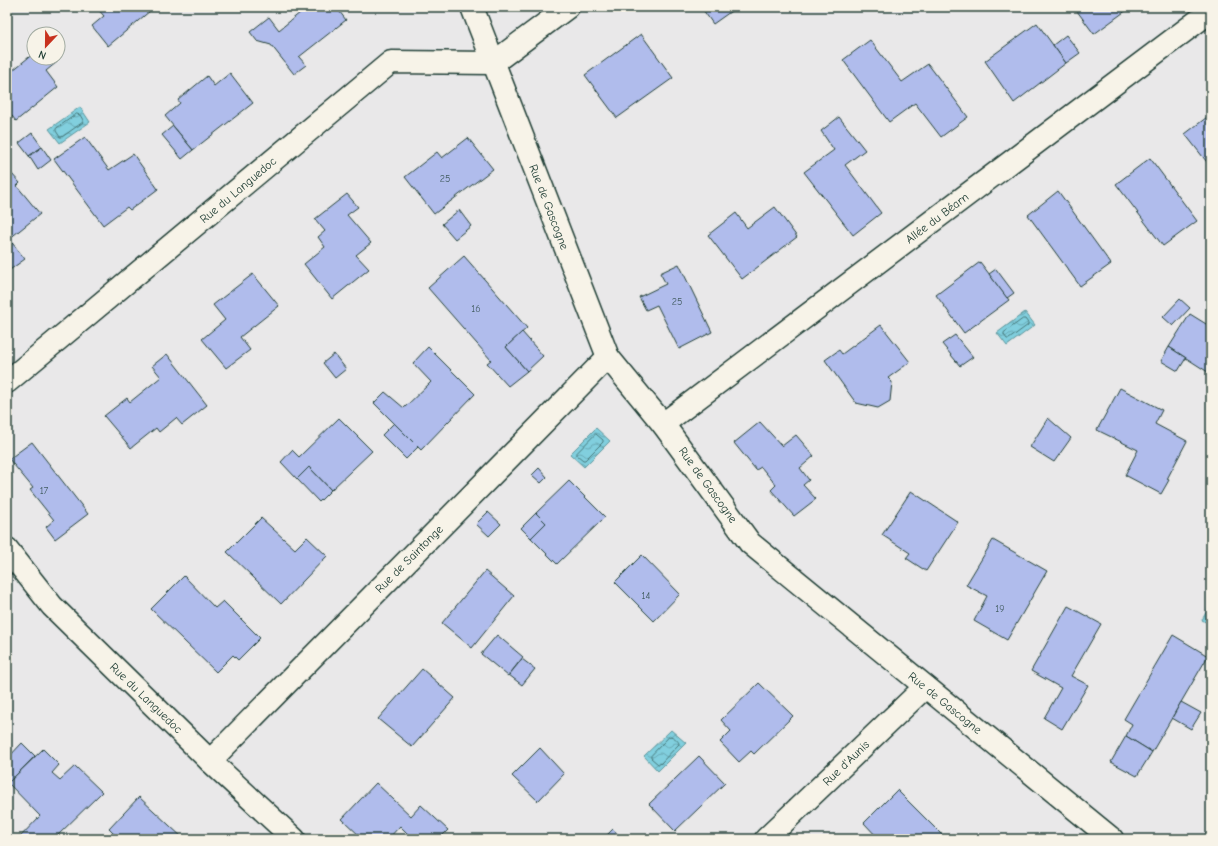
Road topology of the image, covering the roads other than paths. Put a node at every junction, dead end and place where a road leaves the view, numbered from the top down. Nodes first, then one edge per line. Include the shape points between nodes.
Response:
1 (472, 7) edge
2 (568, 7) edge
3 (1211, 11) edge
4 (493, 62) junction
5 (608, 357) junction
6 (7, 382) edge
7 (663, 424) junction
8 (7, 549) edge
9 (925, 687) junction
10 (210, 761) junction
11 (294, 839) edge
12 (766, 839) edge
13 (1112, 839) edge

1 - 4 street, Rue de Gascogne
2 - 4 street
3 - 7 street, Allée du Béarn
4 - 5 street, Rue de Gascogne
4 - 6 street, Rue du Languedoc via 392,62
5 - 7 street, Rue de Gascogne
5 - 10 street, Rue de Saintonge
7 - 9 street, Rue de Gascogne via 750,543
8 - 10 street, Rue du Languedoc via 52,606
9 - 12 street, Rue d'Aunis
9 - 13 street, Rue de Gascogne
10 - 11 street, Rue du Languedoc

